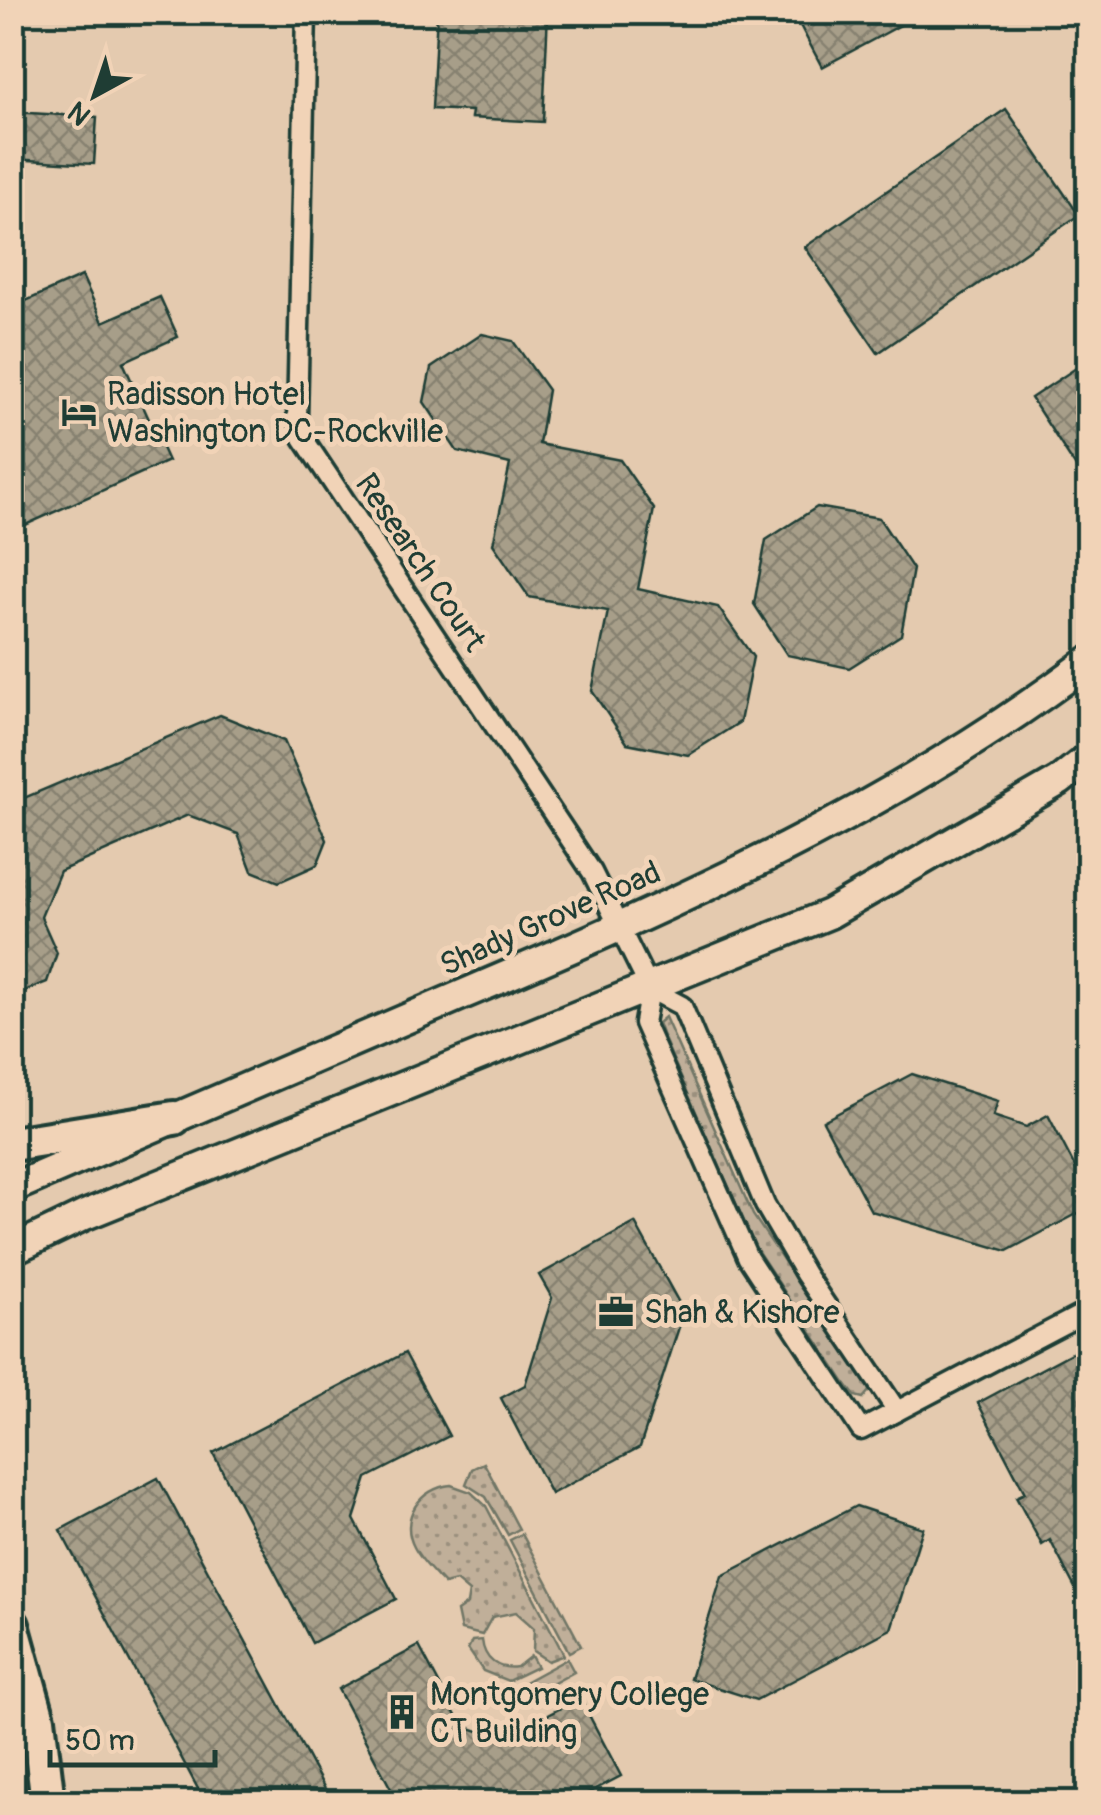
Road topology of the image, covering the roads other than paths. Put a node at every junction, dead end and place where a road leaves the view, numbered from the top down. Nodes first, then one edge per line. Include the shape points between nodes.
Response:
1 (306, 12) edge
2 (1088, 662) edge
3 (1088, 758) edge
4 (621, 927) junction
5 (650, 989) junction
6 (174, 1118) junction
7 (12, 1144) edge
8 (12, 1188) edge
9 (12, 1250) edge
10 (1088, 1311) edge
11 (897, 1411) junction
12 (12, 1625) edge
13 (48, 1802) edge

1 - 4 street, Research Court via 297,420 303,438 592,872
2 - 4 main road, Shady Grove Road via 1016,717 793,846
3 - 5 main road via 829,914
4 - 5 street, Research Court
4 - 6 main road, Shady Grove Road
5 - 9 main road
5 - 11 street via 682,1006 765,1204
5 - 11 street via 644,1023 748,1258 861,1430
6 - 7 highway
6 - 8 main road, Shady Grove Road
10 - 11 street
12 - 13 highway via 38,1720

